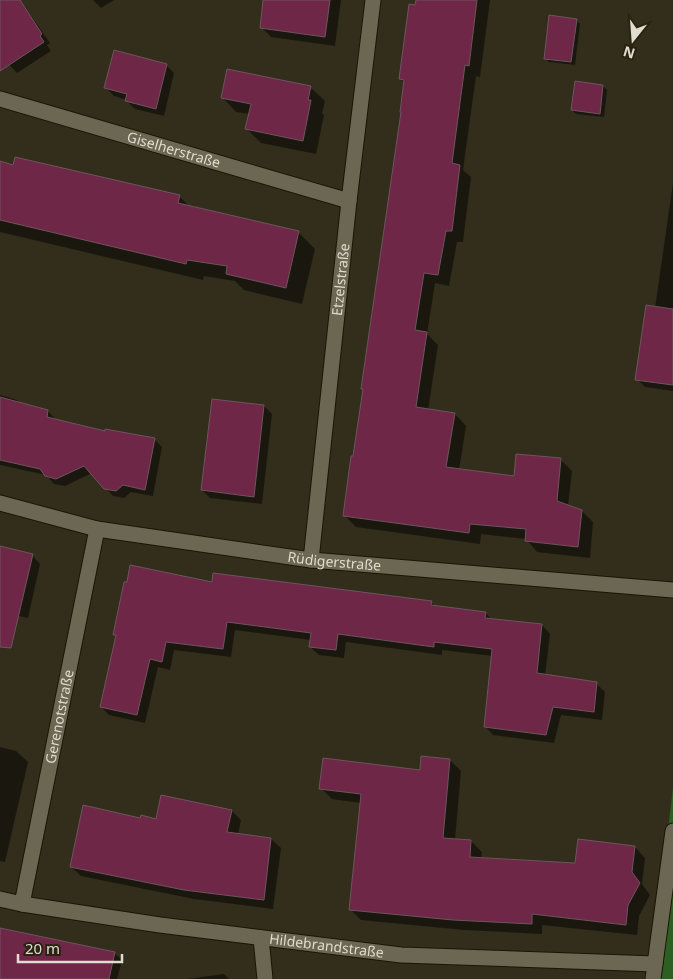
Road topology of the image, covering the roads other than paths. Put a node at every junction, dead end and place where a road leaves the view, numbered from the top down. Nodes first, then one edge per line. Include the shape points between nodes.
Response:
1 (373, 0) edge
2 (0, 99) edge
3 (349, 201) junction
4 (0, 503) edge
5 (97, 529) junction
6 (311, 560) junction
7 (673, 590) edge
8 (673, 831) edge
9 (0, 899) edge
10 (22, 904) junction
11 (261, 938) junction
12 (654, 972) edge
13 (265, 979) edge

1 - 3 street, Etzelstraße
2 - 3 street, Giselherstraße
3 - 6 street, Etzelstraße
4 - 5 street, Rüdigerstraße
5 - 6 street, Rüdigerstraße
5 - 10 street, Gerenotstraße
6 - 7 street, Rüdigerstraße
8 - 12 street
9 - 10 street, Hildebrandstraße
10 - 11 street, Hildebrandstraße
11 - 12 street, Hildebrandstraße via 401,955
11 - 13 street

